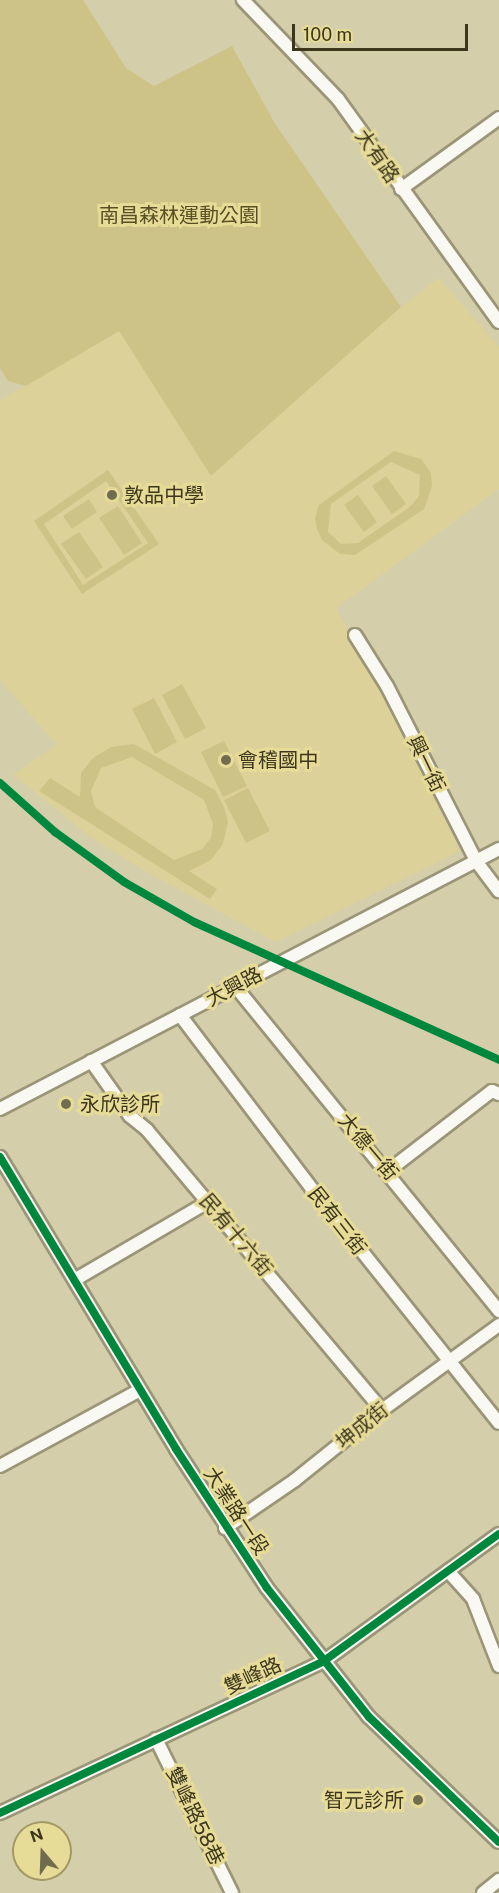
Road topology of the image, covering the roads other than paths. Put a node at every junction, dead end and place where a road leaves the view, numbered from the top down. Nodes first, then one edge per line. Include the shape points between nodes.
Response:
1 (243, 0) edge
2 (499, 118) edge
3 (401, 189) junction
4 (499, 322) edge
5 (355, 635) dead end
6 (499, 849) edge
7 (476, 861) junction
8 (499, 891) edge
9 (235, 986) junction
10 (180, 1015) junction
11 (91, 1061) junction
12 (499, 1094) edge
13 (0, 1109) edge
14 (0, 1156) edge
15 (388, 1172) junction
16 (208, 1202) junction
17 (76, 1279) junction
18 (499, 1311) edge
19 (499, 1325) edge
20 (448, 1361) junction
21 (140, 1390) junction
22 (382, 1410) junction
23 (499, 1423) edge
24 (0, 1466) edge
25 (225, 1528) junction
26 (499, 1534) edge
27 (448, 1571) junction
28 (324, 1662) junction
29 (499, 1666) edge
30 (156, 1739) junction
31 (0, 1813) edge
32 (499, 1842) edge
33 (499, 1880) edge
34 (232, 1893) edge
35 (483, 1893) edge

1 - 3 street, 大有路 via 338,99
2 - 3 street
3 - 4 street, 大有路
5 - 7 street, 興一街 via 387,686
6 - 7 street, 大興路
7 - 8 street, 興一街
7 - 9 street, 大興路
9 - 10 street, 大興路
9 - 15 street, 大德一街
10 - 11 street, 大興路
10 - 20 street, 民有三街
11 - 13 street, 大興路
11 - 16 street, 民有十六街 via 130,1116 147,1130
12 - 15 street via 492,1091
14 - 17 street, 大業路一段
15 - 18 street, 大德一街
16 - 17 street
16 - 22 street, 民有十六街
17 - 21 street, 大業路一段
19 - 20 street, 坤成街
20 - 22 street, 坤成街
20 - 23 street, 民有三街
21 - 24 street
21 - 25 street, 大業路一段
22 - 25 street, 坤成街 via 295,1480
25 - 28 street, 大業路一段
26 - 27 street, 雙峰路
27 - 28 street, 雙峰路
27 - 29 street via 473,1599
28 - 30 street, 雙峰路
28 - 32 street, 大業路一段 via 417,1766
30 - 31 street, 雙峰路
30 - 34 street, 雙峰路58巷
33 - 35 street

